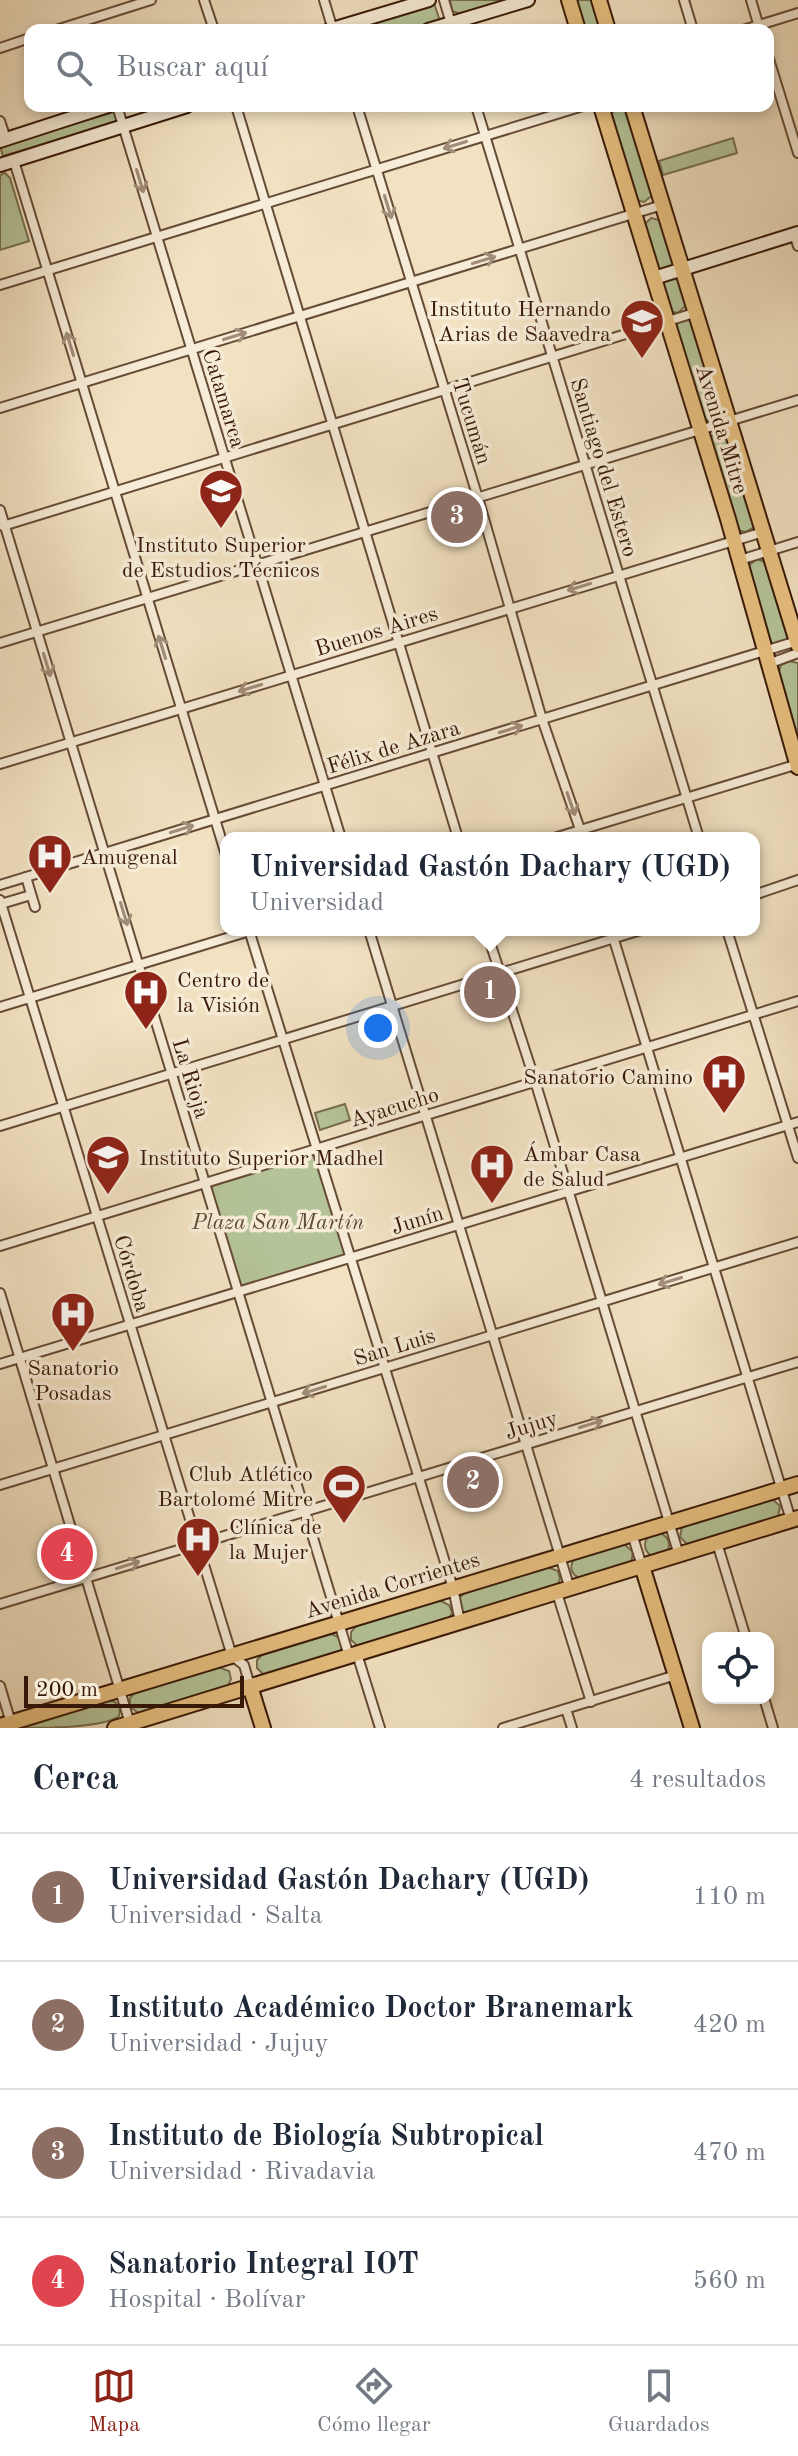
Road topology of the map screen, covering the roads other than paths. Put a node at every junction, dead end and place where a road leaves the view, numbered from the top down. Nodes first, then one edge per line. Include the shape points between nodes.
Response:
1 (151, 0) edge
2 (204, 0) edge
3 (324, 0) edge
4 (429, 0) edge
5 (444, 0) edge
6 (528, 0) edge
7 (569, 0) edge
8 (599, 0) edge
9 (684, 0) edge
10 (751, 0) edge
11 (798, 13) edge
12 (91, 19) junction
13 (75, 24) edge
14 (92, 24) edge
15 (212, 24) edge
16 (330, 24) edge
17 (351, 24) edge
18 (451, 24) edge
19 (458, 24) edge
20 (576, 24) edge
21 (606, 24) edge
22 (691, 24) edge
23 (758, 24) edge
24 (769, 24) edge
25 (24, 40) edge
26 (0, 48) edge
27 (774, 75) edge
28 (89, 112) edge
29 (119, 112) edge
30 (168, 112) edge
31 (238, 112) edge
32 (359, 112) edge
33 (478, 112) edge
34 (563, 112) edge
35 (603, 112) edge
36 (634, 112) edge
37 (0, 121) edge
38 (123, 126) junction
39 (485, 136) junction
40 (3, 140) edge
41 (798, 153) edge
42 (14, 161) junction
43 (0, 165) edge
44 (376, 170) junction
45 (267, 203) junction
46 (662, 205) junction
47 (635, 214) junction
48 (157, 237) junction
49 (797, 238) edge
50 (521, 249) junction
51 (681, 270) junction
52 (47, 271) junction
53 (654, 278) junction
54 (411, 282) junction
55 (0, 285) edge
56 (694, 313) junction
57 (301, 316) junction
58 (667, 322) junction
59 (191, 349) junction
60 (553, 358) junction
61 (82, 383) junction
62 (444, 391) junction
63 (798, 400) edge
64 (0, 408) edge
65 (728, 422) junction
66 (334, 424) junction
67 (701, 430) junction
68 (225, 458) junction
69 (587, 464) junction
70 (115, 492) junction
71 (478, 498) junction
72 (0, 510) edge
73 (2, 526) edge
74 (367, 531) junction
75 (763, 532) junction
76 (734, 540) junction
77 (798, 542) edge
78 (769, 551) junction
79 (740, 560) junction
80 (257, 565) junction
81 (618, 575) junction
82 (148, 598) junction
83 (509, 609) junction
84 (37, 632) junction
85 (401, 642) junction
86 (0, 643) edge
87 (798, 643) edge
88 (798, 653) edge
89 (766, 657) junction
90 (291, 675) junction
91 (652, 686) junction
92 (181, 709) junction
93 (542, 719) junction
94 (71, 742) junction
95 (432, 753) junction
96 (0, 764) edge
97 (798, 765) edge
98 (325, 786) junction
99 (687, 798) junction
100 (215, 819) junction
101 (339, 832) edge
102 (456, 832) edge
103 (581, 832) edge
104 (588, 832) edge
105 (697, 832) edge
106 (220, 835) edge
107 (105, 853) junction
108 (26, 877) junction
109 (798, 880) edge
110 (0, 885) edge
111 (760, 893) edge
112 (31, 895) junction
113 (1, 902) edge
114 (35, 907) dead end
115 (232, 936) edge
116 (253, 936) edge
117 (371, 936) edge
118 (488, 936) edge
119 (606, 936) edge
120 (613, 936) edge
121 (729, 936) edge
122 (139, 965) junction
123 (499, 973) junction
124 (30, 998) junction
125 (798, 1001) edge
126 (392, 1006) junction
127 (0, 1007) edge
128 (753, 1015) junction
129 (281, 1039) junction
130 (648, 1048) junction
131 (172, 1073) junction
132 (535, 1081) junction
133 (63, 1107) junction
134 (425, 1115) junction
135 (798, 1122) edge
136 (788, 1125) junction
137 (0, 1126) edge
138 (316, 1149) junction
139 (679, 1156) junction
140 (798, 1158) edge
141 (206, 1184) junction
142 (569, 1191) junction
143 (97, 1218) junction
144 (459, 1225) junction
145 (798, 1242) edge
146 (0, 1246) edge
147 (350, 1258) junction
148 (714, 1268) junction
149 (239, 1291) junction
150 (0, 1293) edge
151 (602, 1302) junction
152 (130, 1325) junction
153 (492, 1335) junction
154 (20, 1358) junction
155 (798, 1362) edge
156 (0, 1364) edge
157 (384, 1368) junction
158 (747, 1377) junction
159 (273, 1402) junction
160 (635, 1411) junction
161 (164, 1435) junction
162 (526, 1444) junction
163 (54, 1469) junction
164 (418, 1477) junction
165 (798, 1484) edge
166 (0, 1485) edge
167 (782, 1489) junction
168 (306, 1511) junction
169 (795, 1519) edge
170 (670, 1523) junction
171 (632, 1534) junction
172 (717, 1543) junction
173 (197, 1544) junction
174 (679, 1555) junction
175 (560, 1556) junction
176 (642, 1566) junction
177 (87, 1578) junction
178 (453, 1588) junction
179 (564, 1591) junction
180 (0, 1604) edge
181 (460, 1622) junction
182 (339, 1623) junction
183 (744, 1632) edge
184 (353, 1655) junction
185 (232, 1656) junction
186 (676, 1675) junction
187 (0, 1686) edge
188 (250, 1686) junction
189 (120, 1690) junction
190 (591, 1702) junction
191 (766, 1704) edge
192 (566, 1709) junction
193 (7, 1726) edge
194 (131, 1726) edge
195 (115, 1728) edge
196 (263, 1728) edge
197 (380, 1728) edge
198 (503, 1728) edge
199 (572, 1728) edge
200 (692, 1728) edge
201 (773, 1728) edge

1 - 12 street
2 - 15 street
3 - 16 street
4 - 17 main road
5 - 18 street
6 - 19 main road
7 - 20 main road
8 - 21 main road
9 - 22 street
10 - 23 street
11 - 24 street
12 - 13 street
12 - 14 street
25 - 26 street
27 - 41 street
28 - 40 main road
29 - 38 street, Catamarca
30 - 38 main road
31 - 45 street
32 - 44 street, Tucumán
33 - 39 street, Santiago del Estero
34 - 39 street
35 - 47 main road, Avenida Mitre
36 - 46 main road, Avenida Mitre
37 - 40 street
38 - 42 main road
38 -> 48 street, Catamarca
39 -> 44 street
39 - 50 street, Santiago del Estero
42 - 43 main road
42 - 52 street
44 - 45 street
44 -> 54 street, Tucumán
45 - 48 street
45 - 57 street
46 - 47 street
46 - 51 main road, Avenida Mitre
47 - 50 street
47 - 53 main road, Avenida Mitre
48 - 52 street
48 - 59 street, Catamarca
49 - 51 main road
54 -> 50 street
50 - 60 street, Santiago del Estero
51 - 53 main road
51 - 56 main road, Avenida Mitre
52 - 55 street
61 -> 52 street
53 - 58 main road, Avenida Mitre
54 - 57 street
54 - 62 street, Tucumán
56 - 58 street
56 - 65 main road, Avenida Mitre
59 -> 57 street
57 - 66 street
58 - 60 street
58 - 67 main road, Avenida Mitre
59 - 61 street
59 - 68 street, Catamarca
60 - 62 street
60 - 69 street, Santiago del Estero
61 - 64 street
61 - 70 street
62 - 66 street
62 - 71 street, Tucumán
63 - 65 street
65 - 67 street
65 - 75 main road, Avenida Mitre
66 - 68 street
66 - 74 street
67 - 69 street
67 - 76 main road, Avenida Mitre
68 - 70 street
68 - 80 street, Catamarca
69 - 71 street
69 - 81 street, Santiago del Estero
70 - 73 street
70 - 82 street
71 - 74 street
71 - 83 street, Tucumán
72 - 73 street, La Rioja
73 - 84 street, La Rioja
74 - 80 street
74 - 85 street
75 - 76 street, Buenos Aires
75 - 78 main road, Avenida Mitre
76 - 79 main road, Avenida Mitre
76 - 81 street, Buenos Aires
77 - 78 street
78 - 79 street
78 - 87 main road, Avenida Mitre
79 - 89 main road, Avenida Mitre
80 - 82 street
80 - 90 street, Catamarca
81 -> 83 street, Buenos Aires
81 - 91 street, Santiago del Estero
82 - 84 street
92 -> 82 street
83 - 85 street, Buenos Aires
83 - 93 street, Tucumán
84 - 86 street
84 -> 94 street, La Rioja
85 - 90 street, Buenos Aires
85 - 95 street
87 - 89 street, Félix de Azara
88 - 89 street
89 - 91 street, Félix de Azara
89 - 97 main road, Avenida Mitre
90 -> 92 street, Buenos Aires
90 - 98 street, Catamarca
91 - 93 street, Félix de Azara
91 - 99 street, Santiago del Estero
92 - 94 street, Buenos Aires
92 - 100 street
95 -> 93 street, Félix de Azara
93 -> 103 street, Tucumán
94 - 96 street, Buenos Aires
94 - 107 street, La Rioja
95 - 98 street, Félix de Azara
95 - 102 street
97 - 99 street
98 - 100 street, Félix de Azara
98 - 101 street, Catamarca
99 - 104 street
99 - 105 street, Santiago del Estero
100 - 106 street
107 -> 100 street, Félix de Azara
107 - 108 street, Félix de Azara
107 -> 122 street, La Rioja
108 - 110 street, Félix de Azara
108 - 112 street
109 - 111 street
112 - 113 street
112 - 114 street
113 - 124 street, Córdoba
115 - 122 street
116 - 129 street
117 - 126 street
118 - 123 street
119 - 123 street
120 - 130 street
121 - 128 street
122 - 124 street
122 - 131 street, La Rioja
123 - 126 street
123 - 132 street
124 - 127 street
124 - 133 street, Córdoba
125 - 128 street, Ayacucho
126 - 129 street
126 - 134 street
128 - 130 street, Ayacucho
128 - 136 street
129 - 131 street
129 - 138 street
130 - 132 street, Ayacucho
130 - 139 street
131 - 133 street
131 - 141 street, La Rioja
132 - 134 street, Ayacucho
132 - 142 street
133 - 137 street
133 - 143 street, Córdoba
134 - 138 street, Ayacucho
134 - 144 street
135 - 136 street, Junín
136 - 139 street, Junín
136 - 140 street
138 - 141 street, Ayacucho
138 - 147 street
139 - 142 street, Junín
139 - 148 street
141 - 143 street, Ayacucho
141 - 149 street, La Rioja
142 - 144 street, Junín
142 - 151 street
143 - 146 street, Ayacucho
143 - 152 street, Córdoba
144 - 147 street, Junín
144 - 153 street
145 - 148 street, San Luis
147 - 149 street, Junín
147 - 157 street
148 -> 151 street, San Luis
148 - 158 street
149 - 152 street, Junín
149 - 159 street, La Rioja
150 - 154 street
151 - 153 street, San Luis
151 - 160 street
152 - 154 street, Junín
152 - 161 street, Córdoba
153 - 157 street, San Luis
153 - 162 street
154 - 156 street, Junín
154 - 163 street
155 - 158 street, Jujuy
157 -> 159 street, San Luis
157 - 164 street
158 - 160 street, Jujuy
158 - 167 street
159 - 161 street, San Luis
159 - 168 street, La Rioja
162 -> 160 street, Jujuy
160 - 170 street
161 - 163 street, San Luis
161 - 173 street, Córdoba
162 - 164 street, Jujuy
162 - 175 street
163 - 166 street, San Luis
163 - 177 street
164 - 168 street, Jujuy
164 - 178 street
165 - 167 main road, Avenida Corrientes
167 - 169 street
167 - 170 main road, Avenida Corrientes
168 - 173 street, Jujuy
168 - 182 street, La Rioja
169 - 172 main road
170 - 171 main road, Avenida Corrientes
170 - 174 street
171 - 175 main road, Avenida Corrientes
171 - 176 street
172 - 174 main road
172 - 183 street
177 -> 173 street, Jujuy
173 - 185 street, Córdoba
174 - 176 main road
175 - 178 main road, Avenida Corrientes
175 - 179 street
176 - 179 main road
176 - 186 main road
177 - 180 street, Jujuy
177 - 189 street
178 - 181 street
178 - 182 main road, Avenida Corrientes
179 - 181 main road
179 - 190 street
181 - 184 main road
182 - 184 street, La Rioja
182 - 185 main road, Avenida Corrientes
184 - 188 main road
184 - 197 street, La Rioja
185 - 188 street, Córdoba via 244,1665
185 - 189 main road, Avenida Corrientes
186 - 190 street
186 - 200 main road
187 - 193 street
188 - 194 main road
188 - 196 main road
189 - 193 main road, Avenida Corrientes
189 - 194 street
190 - 192 street
191 - 201 street
192 - 198 street
192 - 199 street
194 - 195 main road

